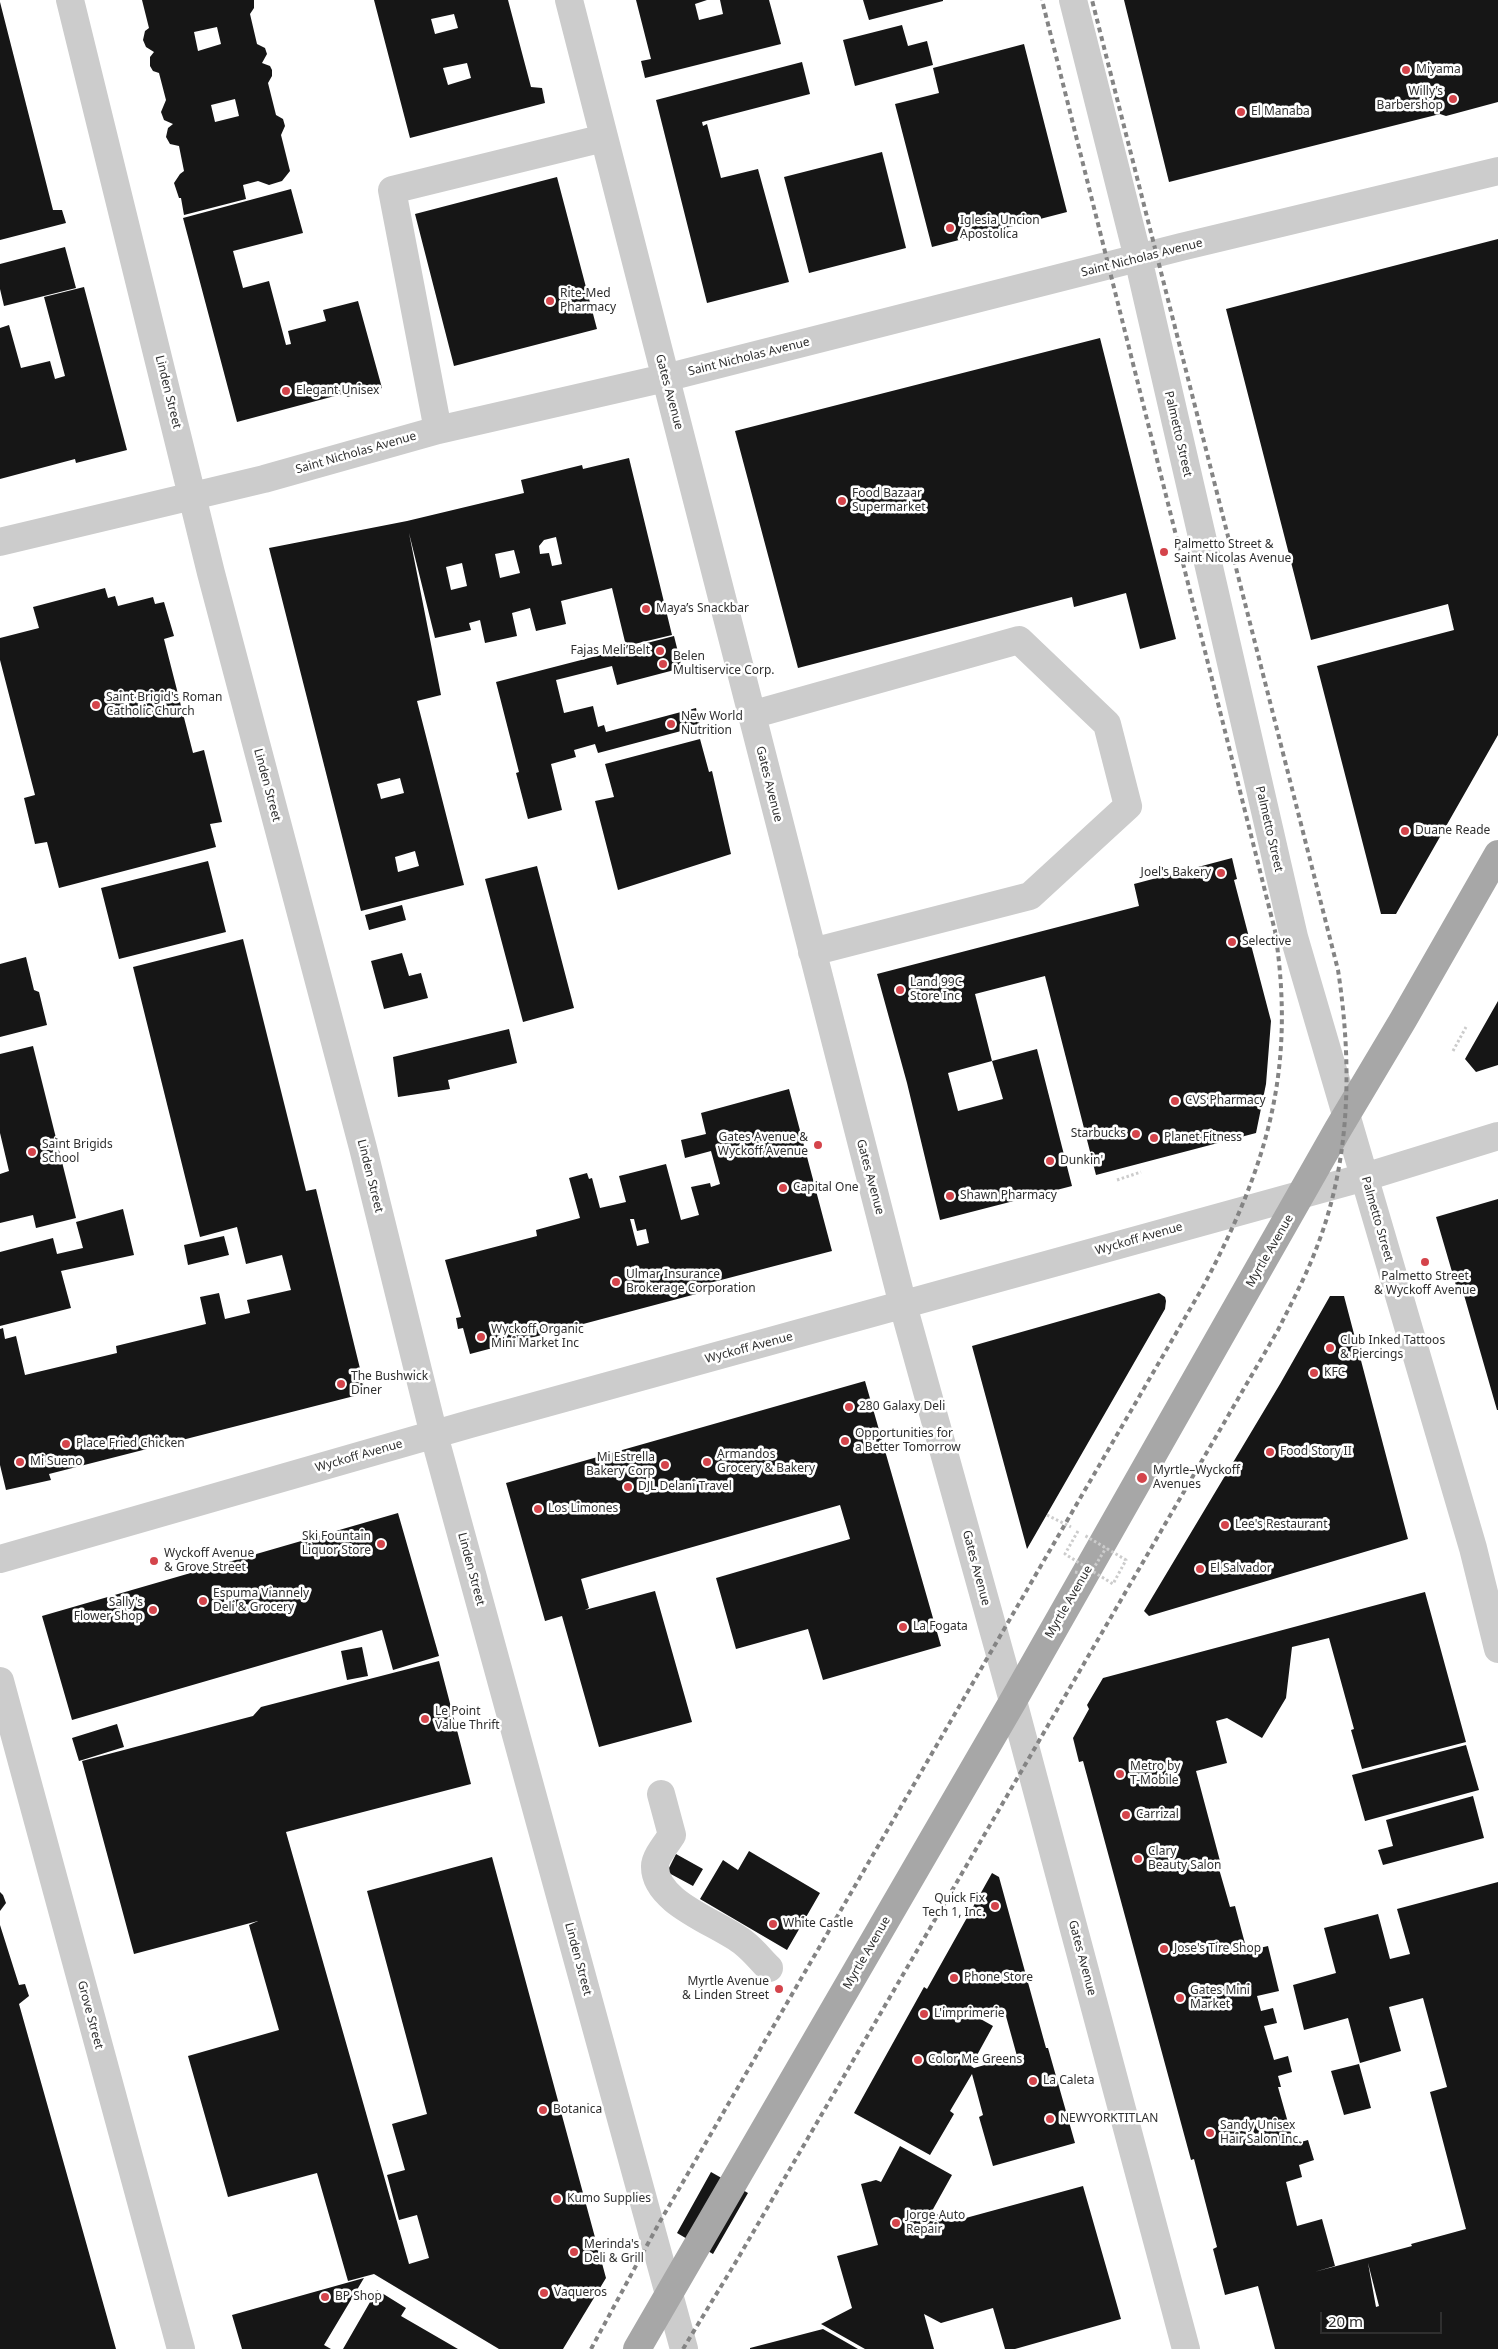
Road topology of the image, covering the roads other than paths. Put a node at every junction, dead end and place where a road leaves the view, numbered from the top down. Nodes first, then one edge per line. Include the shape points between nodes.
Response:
1 (70, 0) edge
2 (569, 0) edge
3 (1073, 0) edge
4 (604, 138) junction
5 (1498, 171) edge
6 (1138, 258) junction
7 (665, 378) junction
8 (438, 430) junction
9 (193, 495) junction
10 (0, 542) edge
11 (751, 715) junction
12 (1498, 854) edge
13 (812, 952) junction
14 (1347, 1114) junction
15 (1498, 1136) edge
16 (1365, 1176) junction
17 (1303, 1194) junction
18 (903, 1305) junction
19 (434, 1434) junction
20 (0, 1559) edge
21 (1498, 1649) edge
22 (0, 1681) edge
23 (1012, 1701) junction
24 (661, 1794) dead end
25 (769, 1968) dead end
26 (669, 2294) junction
27 (181, 2349) edge
28 (637, 2349) edge
29 (684, 2349) edge
30 (1186, 2349) edge

1 - 9 street, Linden Street
2 - 4 street, Gates Avenue
3 - 6 street, Palmetto Street
4 - 7 street, Gates Avenue
4 - 8 street via 392,190
5 - 6 street, Saint Nicholas Avenue
6 - 7 street, Saint Nicholas Avenue
6 - 14 street, Palmetto Street via 1294,938
7 - 8 street, Saint Nicholas Avenue
7 - 11 street, Gates Avenue
8 - 9 street, Saint Nicholas Avenue via 264,479
9 - 10 street, Saint Nicholas Avenue
9 - 19 street, Linden Street
11 - 13 street, Gates Avenue
11 - 13 street via 1019,640 1107,724 1121,778 1128,806 1030,896
12 - 14 main road, Myrtle Avenue
13 - 18 street, Gates Avenue
14 - 16 street, Palmetto Street
14 - 17 main road, Myrtle Avenue
15 - 16 street, Wyckoff Avenue
16 - 17 street, Wyckoff Avenue
16 - 21 street, Palmetto Street via 1473,1548
17 - 18 street, Wyckoff Avenue
17 - 23 main road, Myrtle Avenue
18 - 19 street, Wyckoff Avenue
18 - 23 street, Gates Avenue
19 - 20 street, Wyckoff Avenue
19 - 26 street, Linden Street
22 - 27 street, Grove Street
23 - 26 main road, Myrtle Avenue
23 - 30 street, Gates Avenue
24 - 25 street via 672,1836 655,1864 657,1880 666,1893 744,1943
26 - 28 main road, Myrtle Avenue
26 - 29 street, Linden Street

